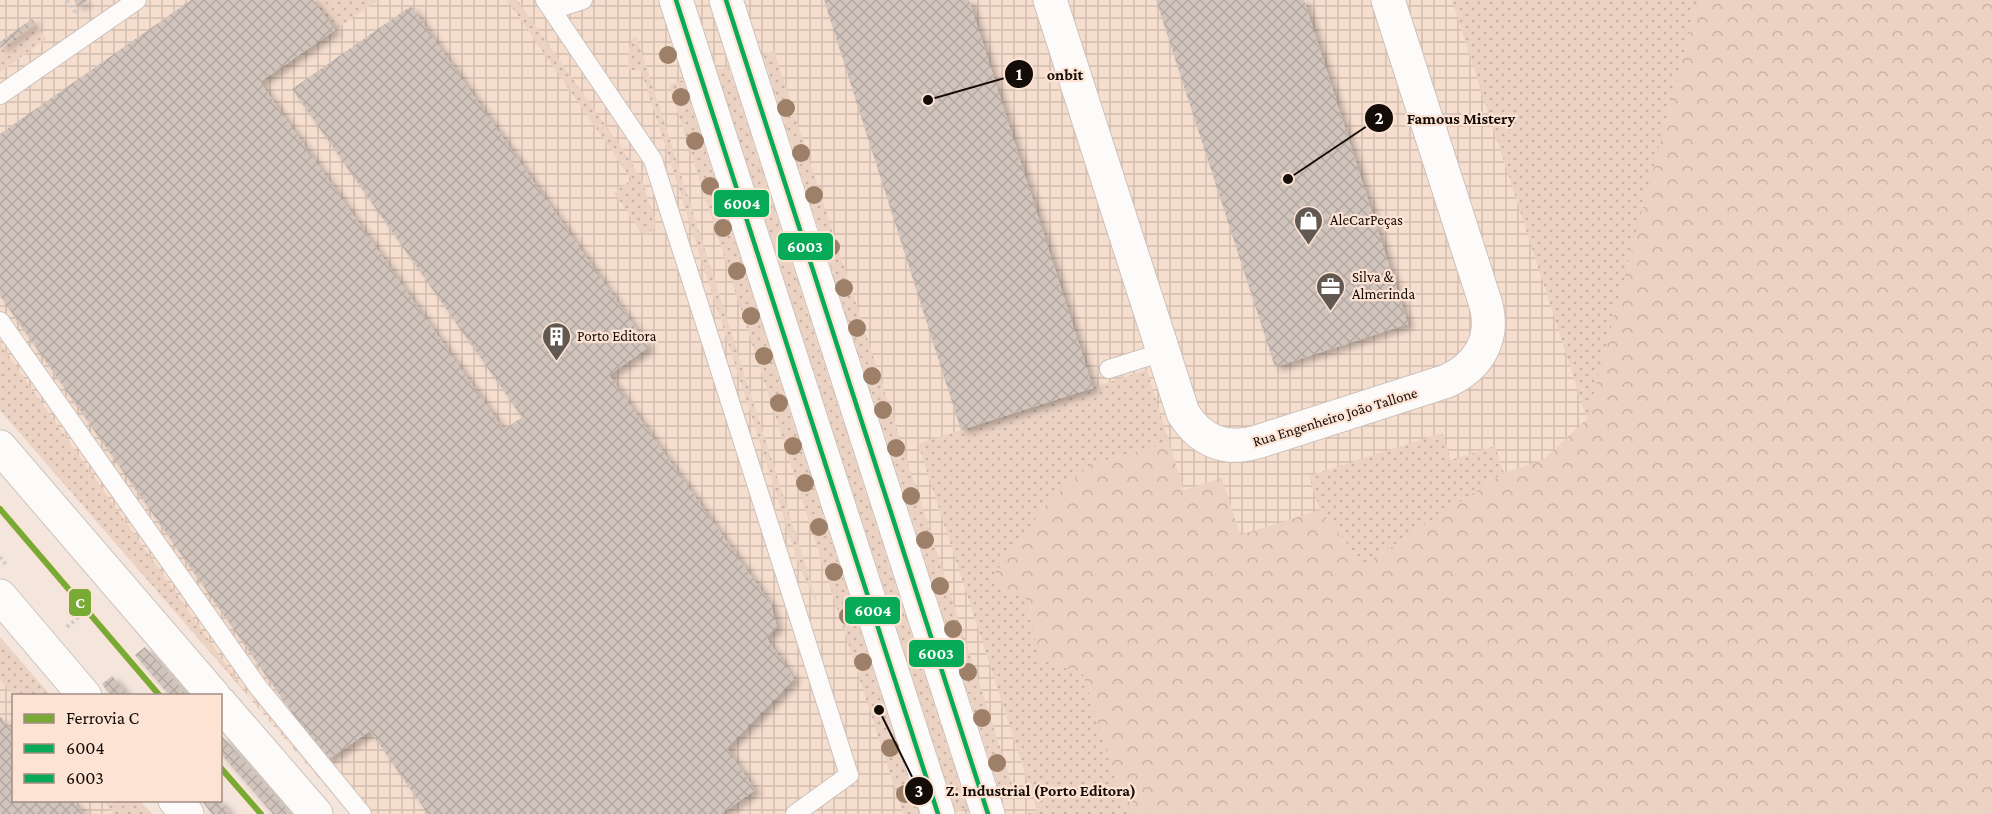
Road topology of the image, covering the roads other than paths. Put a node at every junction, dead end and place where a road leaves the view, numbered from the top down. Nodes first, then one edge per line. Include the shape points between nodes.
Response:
1 (137, 0) edge
2 (583, 0) edge
3 (676, 0) edge
4 (726, 0) edge
5 (1050, 0) edge
6 (1388, 0) edge
7 (548, 5) edge
8 (0, 95) edge
9 (0, 321) edge
10 (1163, 352) junction
11 (1109, 369) dead end
12 (0, 447) edge
13 (0, 596) edge
14 (83, 694) edge
15 (212, 694) edge
16 (222, 705) edge
17 (176, 802) edge
18 (187, 814) edge
19 (316, 814) edge
20 (362, 814) edge
21 (795, 814) edge
22 (938, 814) edge
23 (988, 814) edge

1 - 8 lane
2 - 7 lane
3 - 22 main road
4 - 23 main road
5 - 10 main road, Rua Engenheiro João Tallone
6 - 10 main road, Rua Engenheiro João Tallone via 1486,305 1488,334 1477,359 1464,372 1432,387 1230,447 1203,437 1190,424
7 - 21 lane via 653,160 849,775
9 - 20 lane via 258,687
10 - 11 lane
12 - 15 main road
13 - 14 main road
16 - 19 main road
17 - 18 main road

